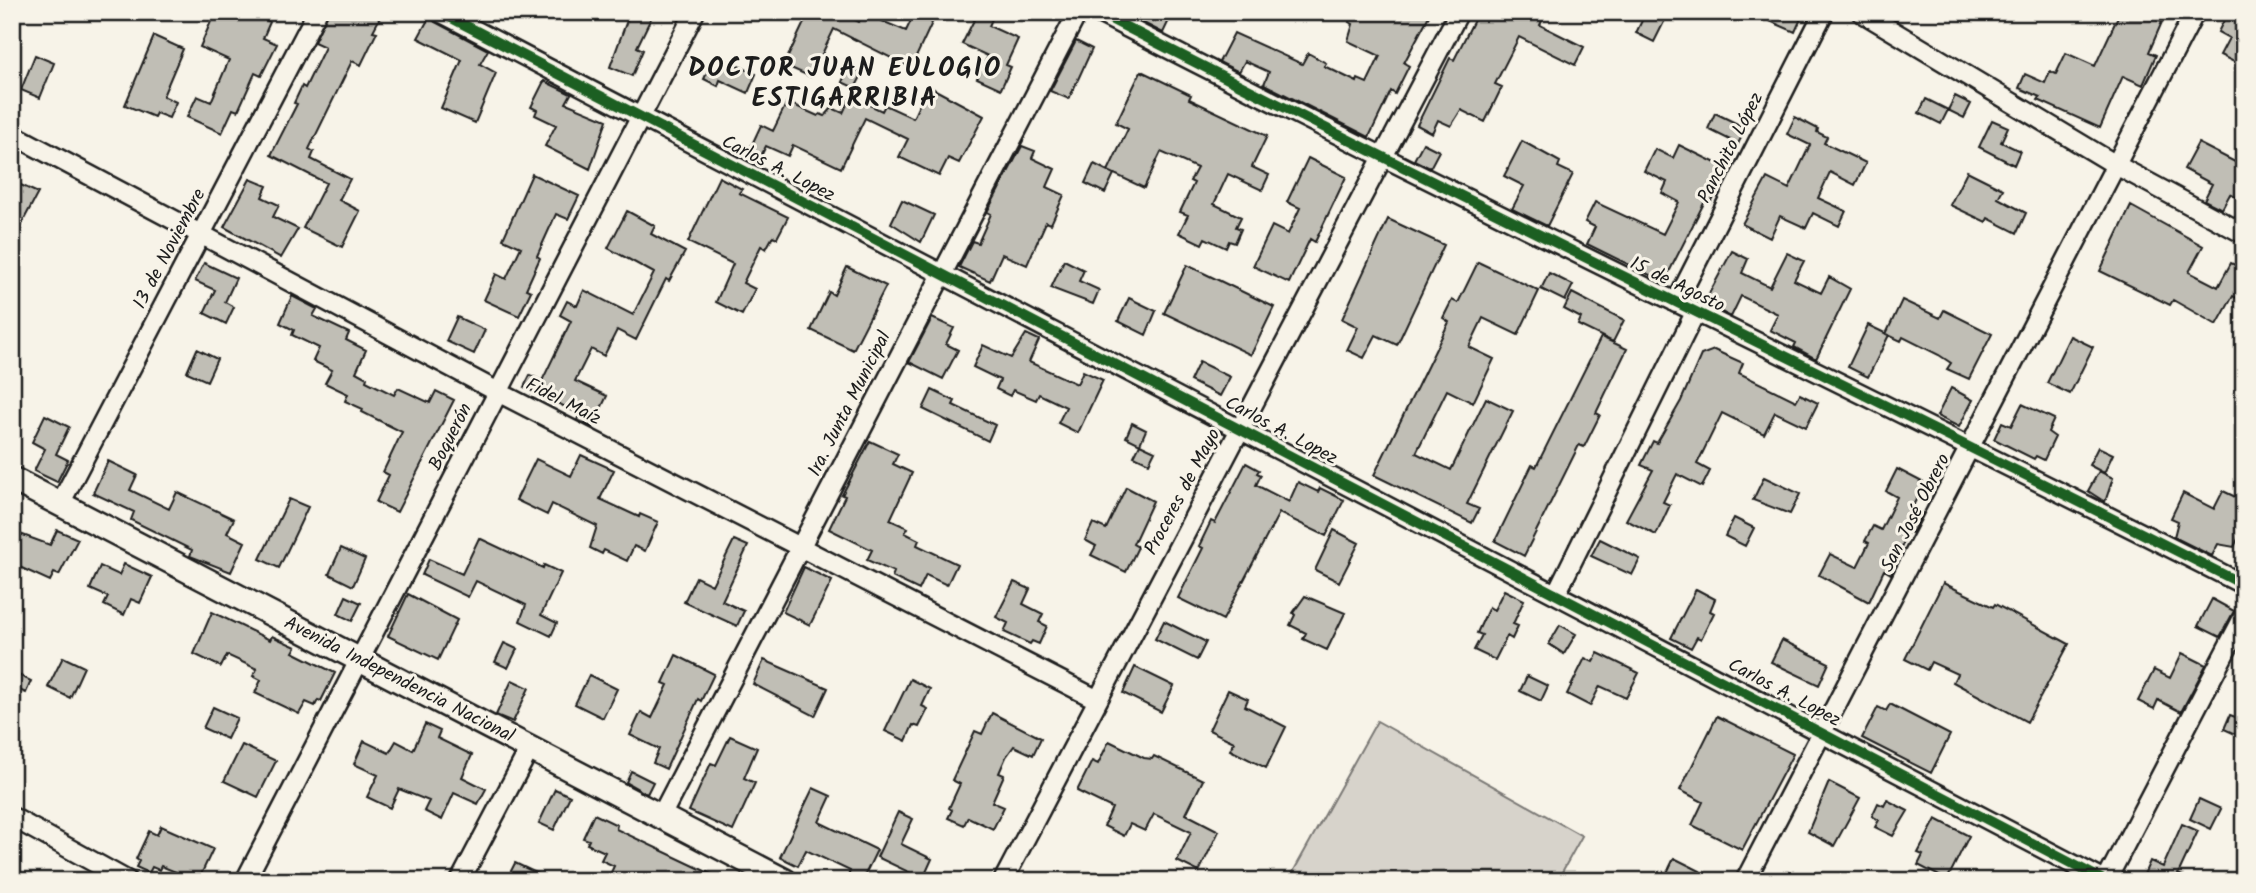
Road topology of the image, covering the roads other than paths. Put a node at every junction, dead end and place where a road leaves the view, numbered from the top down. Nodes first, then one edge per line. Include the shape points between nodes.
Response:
1 (317, 12) edge
2 (440, 12) edge
3 (695, 12) edge
4 (1078, 12) edge
5 (1097, 12) edge
6 (1459, 12) edge
7 (1824, 12) edge
8 (1861, 12) edge
9 (2195, 12) edge
10 (640, 118) junction
11 (12, 134) edge
12 (1382, 159) junction
13 (2116, 165) junction
14 (201, 234) junction
15 (2244, 234) edge
16 (942, 273) junction
17 (1676, 303) junction
18 (1695, 313) junction
19 (498, 392) junction
20 (1240, 429) junction
21 (1970, 446) junction
22 (12, 479) edge
23 (61, 504) junction
24 (800, 548) junction
25 (2244, 585) edge
26 (1556, 594) junction
27 (2244, 616) edge
28 (359, 660) junction
29 (1098, 699) junction
30 (1822, 732) junction
31 (530, 748) junction
32 (660, 816) junction
33 (12, 817) edge
34 (128, 881) edge
35 (244, 881) edge
36 (460, 881) edge
37 (785, 881) edge
38 (1003, 881) edge
39 (1745, 881) edge
40 (2106, 881) edge

1 - 14 street, 13 de Noviembre
2 - 10 street, Carlos A. Lopez
3 - 10 street, Boquerón
4 - 16 street, 1ra. Junta Municipal
5 - 12 street, 15 de Agosto
6 - 12 street, Proceres de Mayo
7 - 17 street, Panchito López
8 - 13 street
9 - 13 street, San José Obrero
10 - 16 street, Carlos A. Lopez
10 - 19 street, Boquerón
11 - 14 street, Fidel Maíz
12 - 17 street, 15 de Agosto
12 - 20 street, Proceres de Mayo
13 - 15 street
13 - 21 street, San José Obrero
14 - 19 street, Fidel Maíz
14 - 23 street, 13 de Noviembre
16 - 20 street, Carlos A. Lopez
16 - 24 street, 1ra. Junta Municipal
17 - 18 street, 15 de Agosto
18 - 21 street, 15 de Agosto
18 - 26 street
19 - 24 street, Fidel Maíz
19 - 28 street, Boquerón
20 - 26 street, Carlos A. Lopez
20 - 29 street, Proceres de Mayo
21 - 25 street, 15 de Agosto
21 - 30 street, San José Obrero
22 - 23 main road, Avenida Independencia Nacional
23 - 28 main road, Avenida Independencia Nacional
24 - 29 street, Fidel Maíz
24 - 32 street, 1ra. Junta Municipal
26 - 30 street, Carlos A. Lopez
27 - 40 street
28 - 31 main road, Avenida Independencia Nacional
28 - 35 street, Boquerón
29 - 38 street, Proceres de Mayo
30 - 39 street, San José Obrero
30 - 40 street, Carlos A. Lopez
31 - 32 main road, Avenida Independencia Nacional
31 - 36 street
32 - 37 main road, Avenida Independencia Nacional
33 - 34 street

